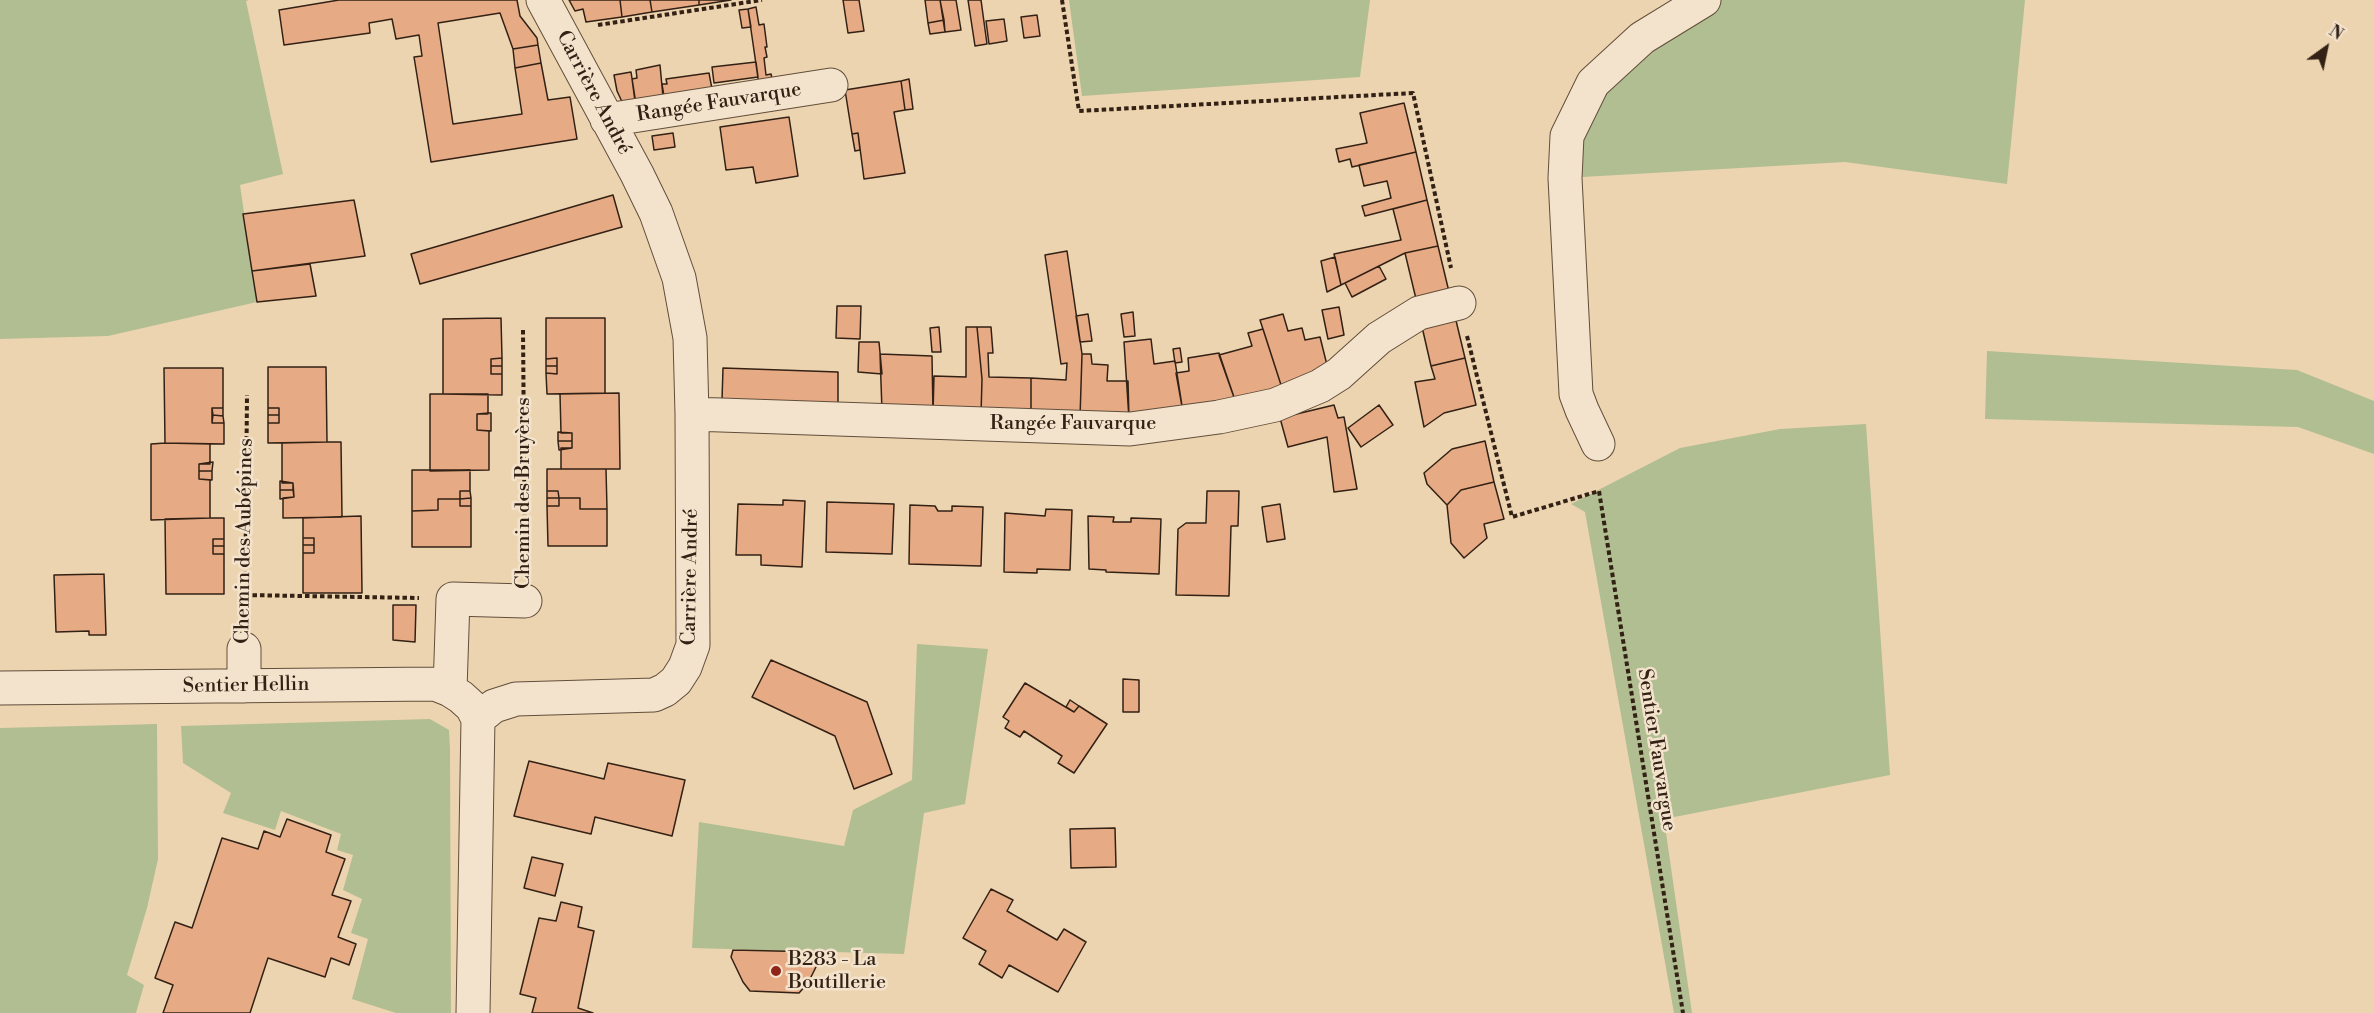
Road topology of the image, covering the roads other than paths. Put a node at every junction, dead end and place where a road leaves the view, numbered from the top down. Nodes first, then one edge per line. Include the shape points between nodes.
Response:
1 (543, 0) edge
2 (1704, 0) edge
3 (831, 85) dead end
4 (607, 120) junction
5 (1459, 303) road end
6 (692, 414) junction
7 (1598, 444) dead end
8 (525, 601) road end
9 (244, 649) road end
10 (244, 686) junction
11 (0, 688) edge
12 (450, 690) junction
13 (478, 719) junction
14 (472, 1013) edge

1 - 4 street, Carrière André
2 - 7 street via 1642,38 1593,83 1567,136 1565,178 1576,394
3 - 4 street, Rangée Fauvarque
4 - 6 street, Carrière André via 656,213 679,278 690,338
5 - 6 street, Rangée Fauvarque via 1419,313 1378,338 1320,386 1275,405 1219,417 1130,429
6 - 13 street, Carrière André via 693,645 676,681 666,690 644,696 516,699 494,706
8 - 12 street, Chemin des Bruyères via 453,599
9 - 10 street, Chemin des Aubépines
10 - 11 street, Sentier Hellin
10 - 12 street, Sentier Hellin via 435,684
12 - 13 street, Sentier Hellin via 472,707
13 - 14 street

